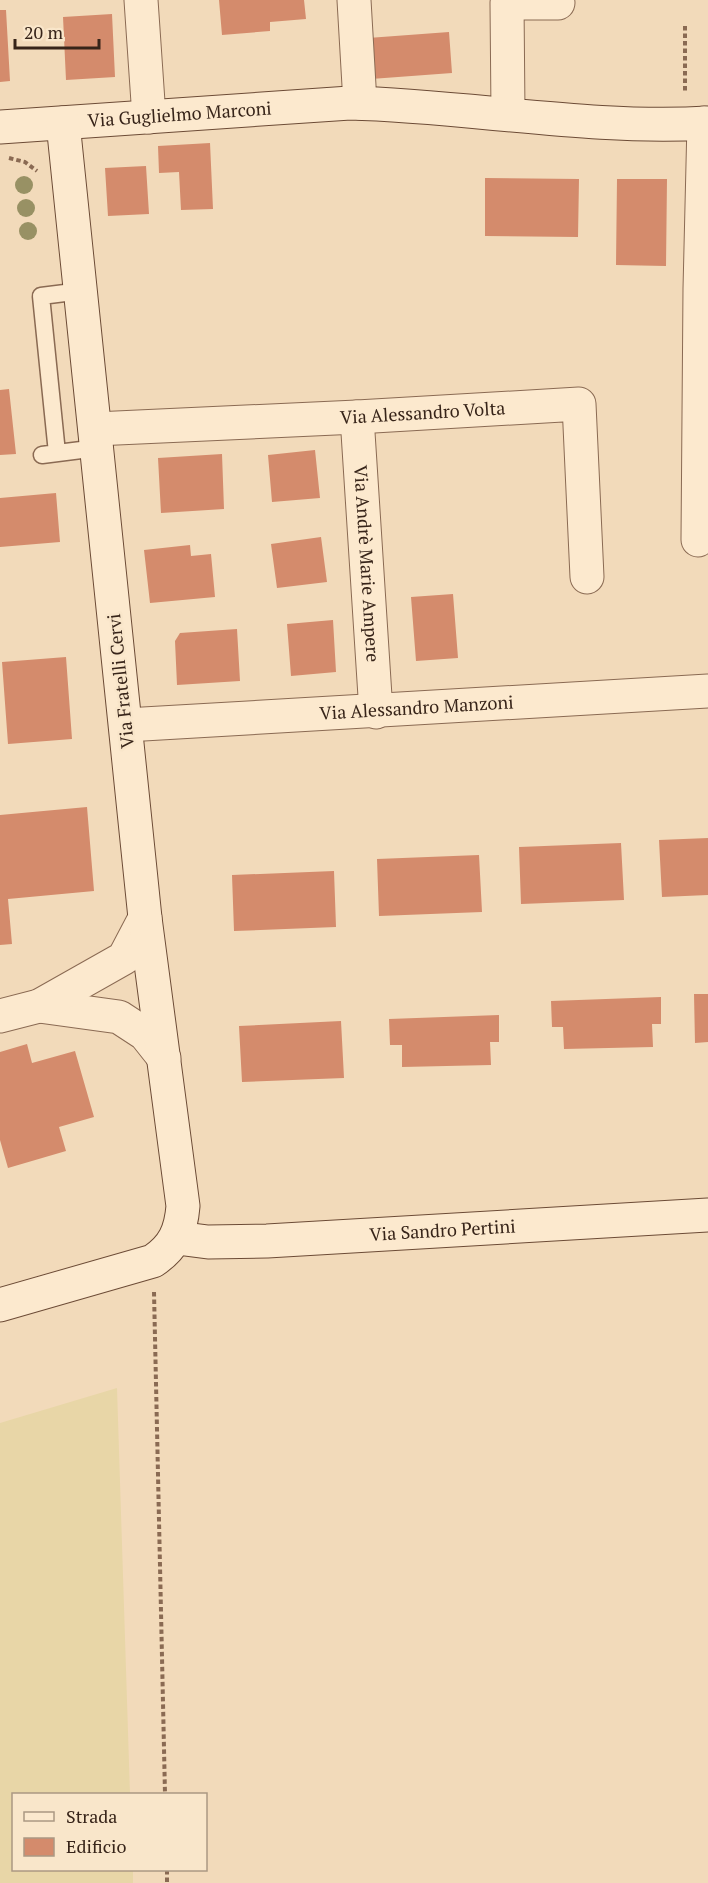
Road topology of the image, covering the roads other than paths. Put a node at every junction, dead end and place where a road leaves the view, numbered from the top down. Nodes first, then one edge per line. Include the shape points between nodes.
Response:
1 (141, 0) edge
2 (354, 0) edge
3 (558, 3) dead end
4 (360, 103) junction
5 (508, 113) junction
6 (149, 117) junction
7 (63, 123) junction
8 (699, 123) edge
9 (0, 128) edge
10 (704, 289) edge
11 (81, 291) junction
12 (357, 417) junction
13 (96, 439) junction
14 (698, 540) dead end
15 (587, 577) dead end
16 (708, 691) edge
17 (376, 712) junction
18 (126, 725) junction
19 (145, 918) junction
20 (39, 1006) junction
21 (0, 1016) edge
22 (164, 1058) junction
23 (708, 1215) edge
24 (177, 1238) junction
25 (0, 1305) edge

1 - 6 street
2 - 4 street
3 - 5 street via 507,3
4 - 5 street, Via Guglielmo Marconi
4 - 6 street, Via Guglielmo Marconi
5 - 8 street, Via Guglielmo Marconi via 641,124
6 - 7 street, Via Guglielmo Marconi
7 - 9 street, Via Guglielmo Marconi
7 - 11 street, Via Fratelli Cervi
8 - 10 street
10 - 14 street
11 - 13 street, Via Fratelli Cervi
11 - 13 lane via 42,296 50,454
12 - 13 street, Via Alessandro Volta
12 - 15 street, Via Alessandro Volta via 579,404
12 - 17 street, Via Andrè Marie Ampere
13 - 18 street, Via Fratelli Cervi
16 - 17 street, Via Alessandro Manzoni
17 - 18 street, Via Alessandro Manzoni
18 - 19 street, Via Fratelli Cervi
19 - 20 street via 124,958
19 - 22 street, Via Fratelli Cervi
20 - 21 street
20 - 22 street via 119,1017 145,1034
22 - 24 street, Via Fratelli Cervi via 183,1206
23 - 24 street, Via Sandro Pertini via 267,1241
24 - 25 street via 153,1261

